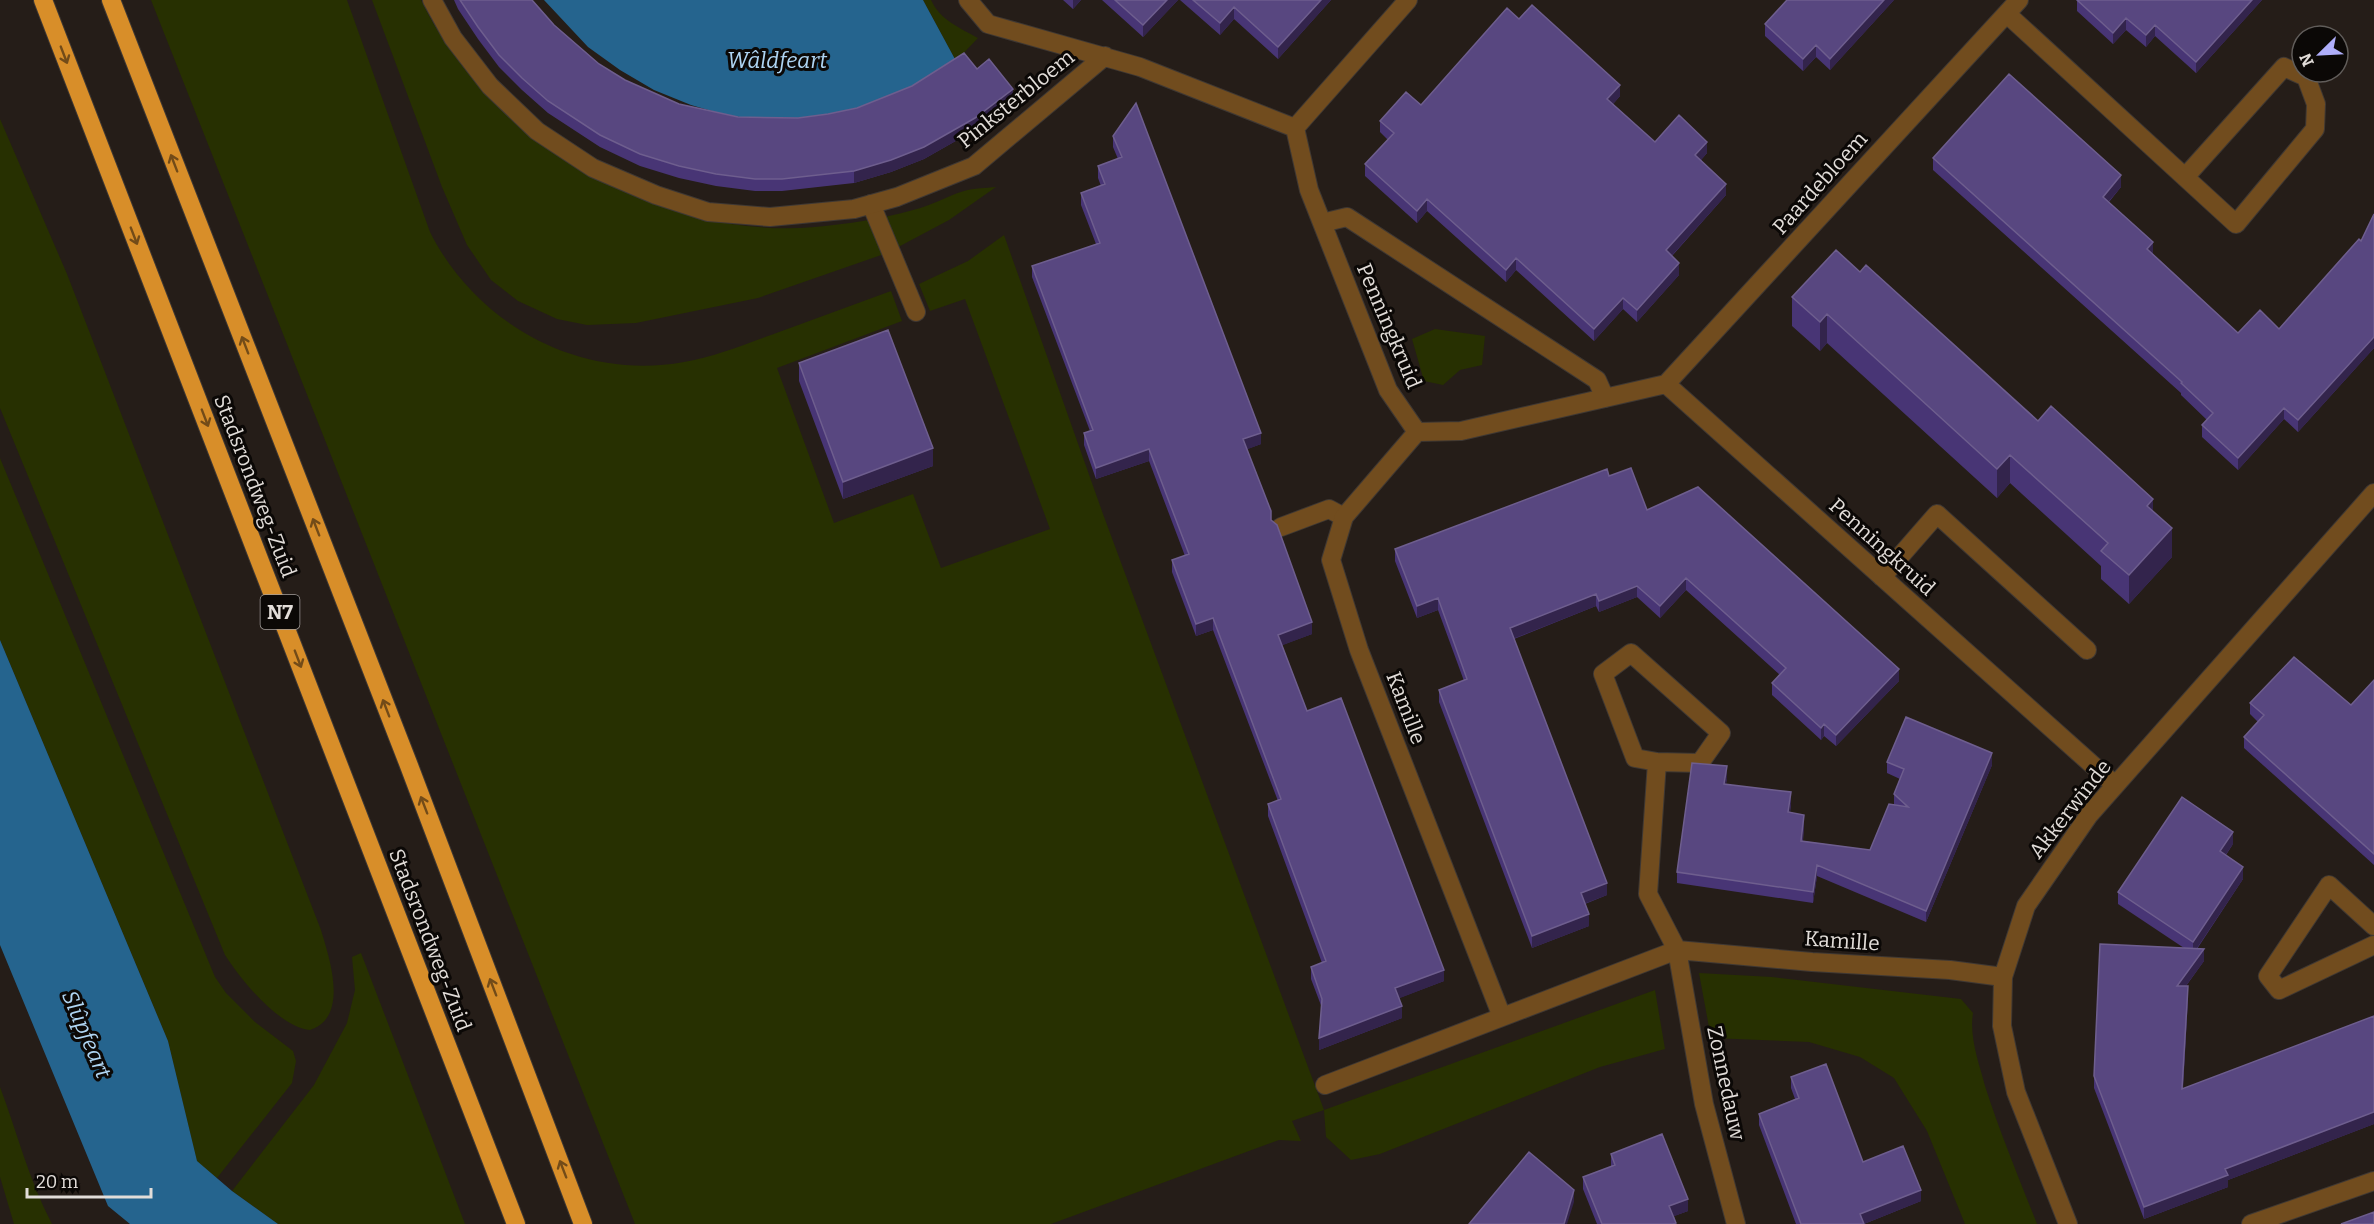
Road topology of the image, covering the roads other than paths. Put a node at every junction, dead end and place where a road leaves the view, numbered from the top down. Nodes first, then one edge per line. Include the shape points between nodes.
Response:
1 (43, 0) edge
2 (111, 0) edge
3 (432, 0) edge
4 (968, 0) edge
5 (1408, 0) edge
6 (2013, 7) edge
7 (1105, 56) junction
8 (1295, 128) junction
9 (2186, 176) junction
10 (872, 204) junction
11 (1322, 223) junction
12 (916, 312) dead end
13 (1666, 384) junction
14 (1605, 398) junction
15 (1417, 432) junction
16 (2374, 493) edge
17 (1344, 517) junction
18 (1281, 527) dead end
19 (1882, 577) junction
20 (2087, 650) dead end
21 (1657, 762) junction
22 (2115, 785) junction
23 (2374, 926) edge
24 (2374, 945) edge
25 (1677, 950) junction
26 (2003, 977) junction
27 (1502, 1017) junction
28 (1324, 1085) dead end
29 (2374, 1180) edge
30 (516, 1224) edge
31 (583, 1224) edge
32 (1736, 1224) edge
33 (2068, 1224) edge
34 (2252, 1224) edge

1 -> 30 highway, Stadsrondweg-Zuid / N7
31 -> 2 highway, Stadsrondweg-Zuid
3 - 10 street, Pinksterbloem via 453,38 490,86 537,131 592,168 708,212 770,217
4 - 7 street, Pinksterbloem via 988,24
5 - 8 street
6 - 9 street, Paardebloem
6 - 13 street, Paardebloem
7 - 8 street, Pinksterbloem
7 - 10 street, Pinksterbloem via 974,166
8 - 11 street, Penningkruid via 1309,190
9 - 9 street, Paardebloem via 2284,66 2306,77 2316,104 2315,129 2236,224
10 - 12 street
11 - 14 street, Penningkruid via 1347,217 1597,380
11 - 15 street, Penningkruid via 1388,390
13 - 14 street
13 - 19 street, Penningkruid
14 - 15 street via 1461,431
15 - 17 street, Kamille
16 - 22 street, Akkerwinde
17 - 18 street via 1329,509
17 - 27 street, Kamille via 1331,560 1359,650
19 - 20 street via 1937,514
19 - 22 street, Penningkruid
21 - 21 street via 1635,758 1603,674 1631,653 1721,733 1700,764
21 - 25 street via 1648,894
22 - 26 street, Akkerwinde via 2089,815 2026,906
23 - 24 street via 2329,885 2268,976 2278,990
25 - 26 street, Kamille
25 - 27 street, Kamille
25 - 32 street, Zonnedauw via 1704,1104
26 - 33 street, Akkerwinde via 2002,1026 2016,1092
27 - 28 street, Kamille
29 - 34 street

